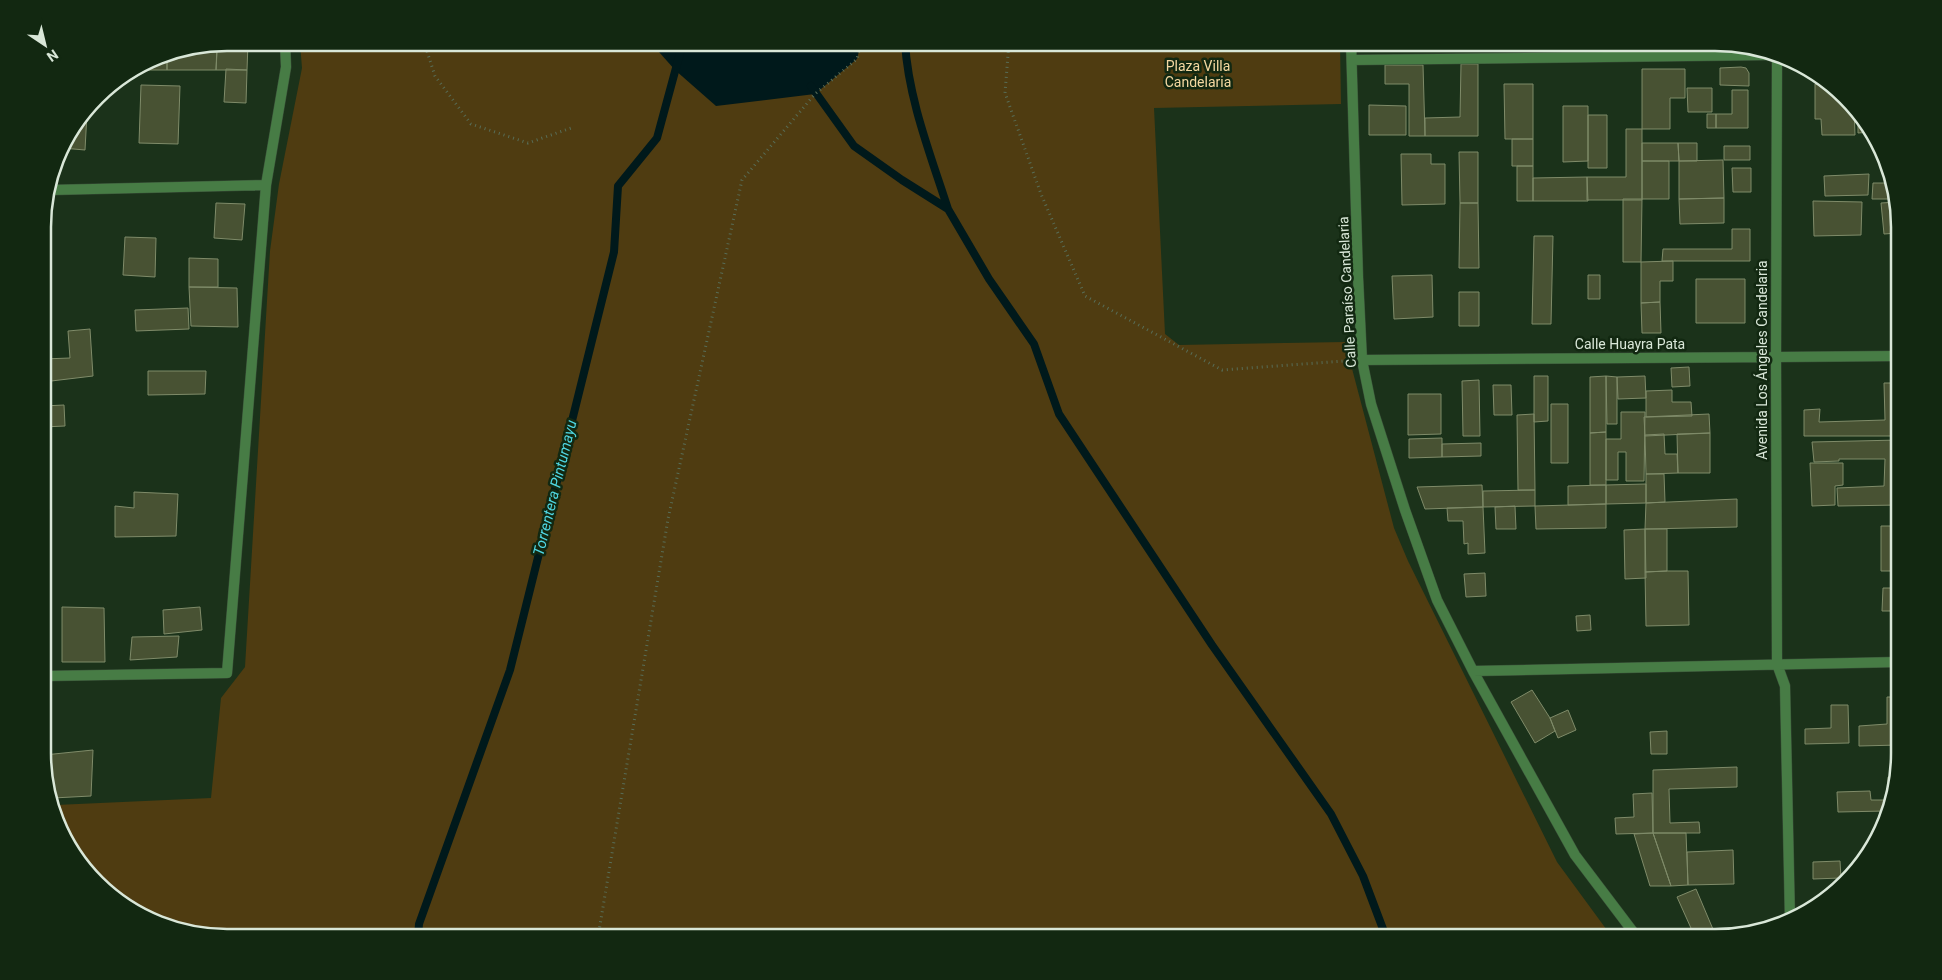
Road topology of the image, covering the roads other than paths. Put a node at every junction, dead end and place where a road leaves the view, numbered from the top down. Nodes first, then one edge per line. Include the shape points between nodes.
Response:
1 (1352, 51) edge
2 (286, 52) edge
3 (1750, 55) edge
4 (1352, 60) junction
5 (1777, 63) edge
6 (266, 185) junction
7 (56, 190) edge
8 (1891, 356) edge
9 (1776, 357) junction
10 (1362, 360) junction
11 (1891, 662) edge
12 (1777, 664) junction
13 (1472, 671) junction
14 (51, 676) edge
15 (1790, 912) edge
16 (1630, 928) edge

1 - 4 street, Calle Paraíso Candelaria
2 - 6 street
3 - 4 street
4 - 10 street, Calle Paraíso Candelaria
5 - 9 street, Avenida Los Ángeles Candelaria
6 - 7 street
6 - 14 street via 227,673
8 - 9 street, Calle Huayra Pata
9 - 10 street, Calle Huayra Pata
9 - 12 street, Avenida Los Ángeles Candelaria
10 - 13 street, Calle Paraíso Candelaria via 1371,404 1405,510 1437,600
11 - 12 street
12 - 13 street
12 - 15 street, Avenida Los Ángeles Candelaria via 1785,686
13 - 16 street, Calle Paraíso Candelaria via 1575,855

